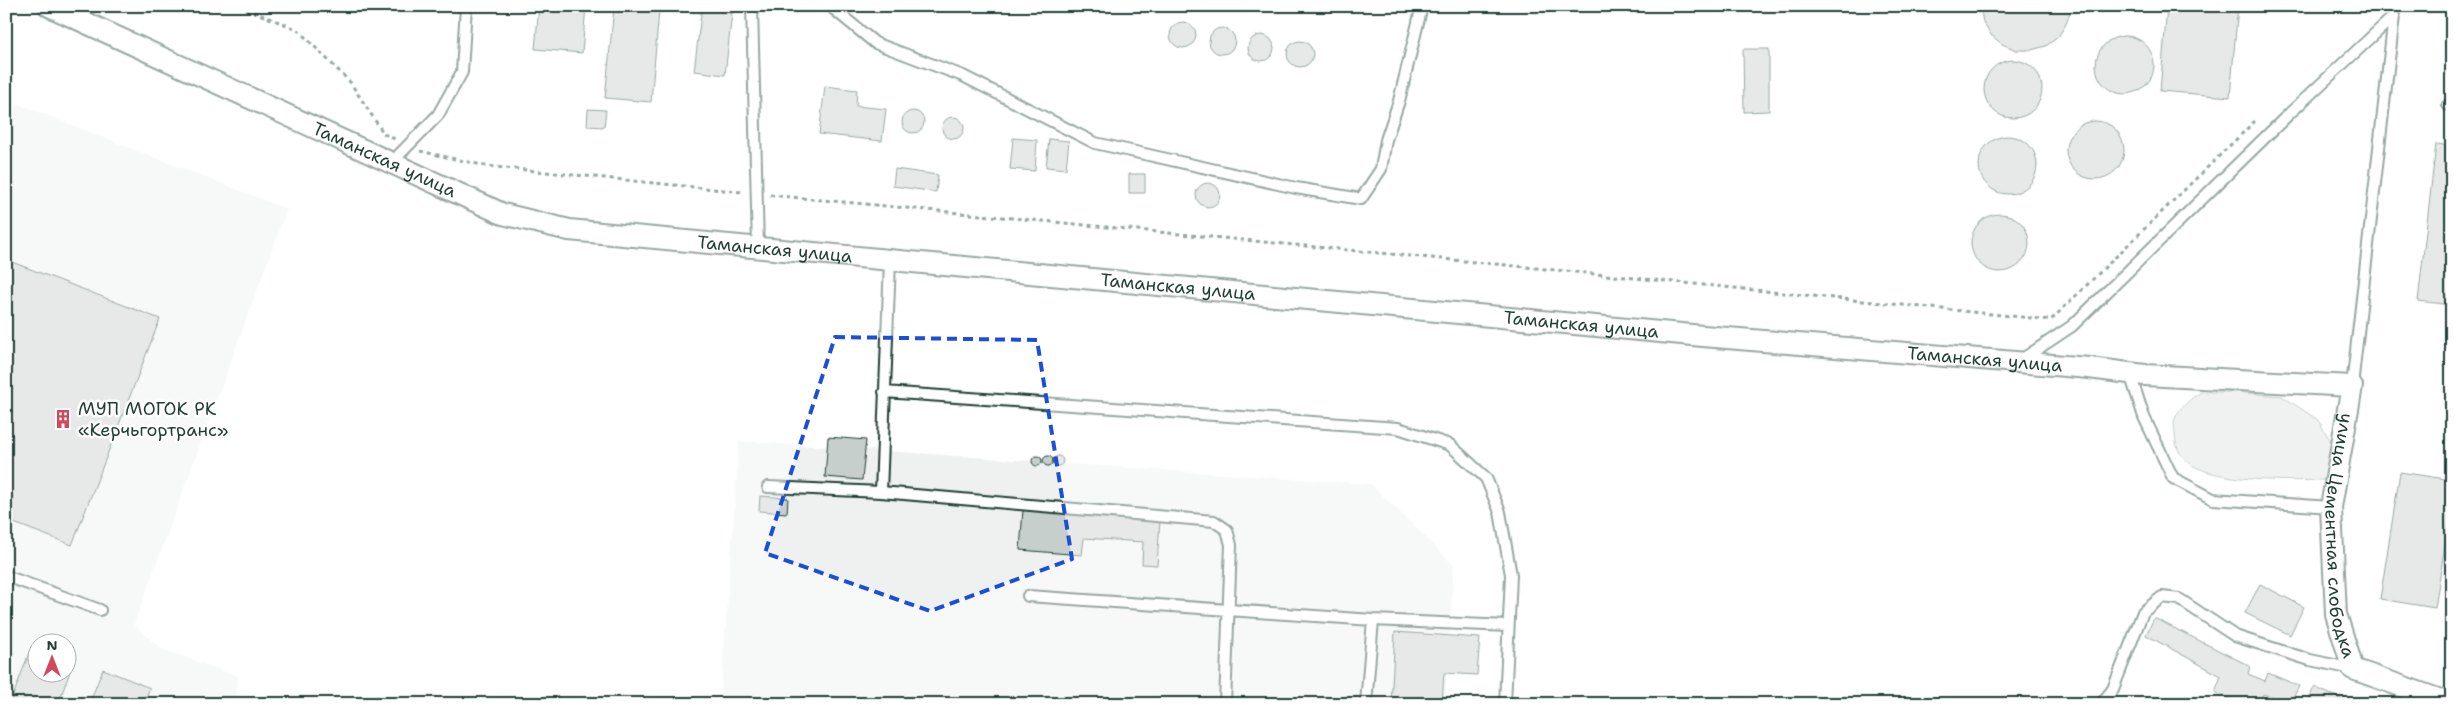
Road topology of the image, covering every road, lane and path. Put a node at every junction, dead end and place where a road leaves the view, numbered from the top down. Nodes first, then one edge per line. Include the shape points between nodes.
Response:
1 (49, 6) edge
2 (238, 6) edge
3 (466, 6) edge
4 (752, 6) edge
5 (830, 6) edge
6 (1422, 6) edge
7 (2396, 11) edge
8 (2254, 121) dead end
9 (408, 146) junction
10 (391, 163) junction
11 (756, 194) junction
12 (758, 248) junction
13 (890, 260) junction
14 (2018, 362) junction
15 (2130, 374) junction
16 (2352, 386) junction
17 (884, 392) junction
18 (768, 487) dead end
19 (881, 492) junction
20 (2332, 507) junction
21 (6, 576) edge
22 (1028, 596) dead end
23 (1230, 609) junction
24 (100, 610) dead end
25 (1373, 620) junction
26 (1508, 626) junction
27 (2353, 669) junction
28 (1225, 704) edge
29 (1366, 704) edge
30 (1505, 704) edge
31 (2101, 704) edge
32 (2452, 704) edge

1 - 10 street, Таманская улица
2 - 9 path via 297,29 350,82 384,134
3 - 9 lane via 462,72 438,116
4 - 11 lane
5 - 6 lane via 875,43 963,76 1095,143 1296,188 1361,199 1381,169
7 - 14 lane via 2072,326
7 - 16 lane
8 - 11 path via 2051,320
9 - 10 lane
9 - 11 path via 426,154 486,166
10 - 12 street, Таманская улица via 503,214 569,230
11 - 12 lane
12 - 13 street, Таманская улица
13 - 14 street, Таманская улица
13 - 17 lane
14 - 15 street, Таманская улица
15 - 16 street, Таманская улица
15 - 20 lane via 2144,417 2173,478 2213,499
16 - 20 street, улица Цементная слободка
17 - 19 lane
17 - 26 lane via 1398,428 1450,445 1486,478 1500,512 1511,575
18 - 19 lane
19 - 23 lane via 1214,521 1227,530 1232,545
20 - 27 street, улица Цементная слободка via 2336,614
21 - 24 lane
22 - 23 lane
23 - 25 lane
23 - 28 lane
25 - 26 lane
25 - 29 lane
26 - 30 lane
27 - 31 lane via 2310,660 2235,636 2179,599 2162,597 2143,612 2113,689
27 - 32 street, улица Цементная слободка

